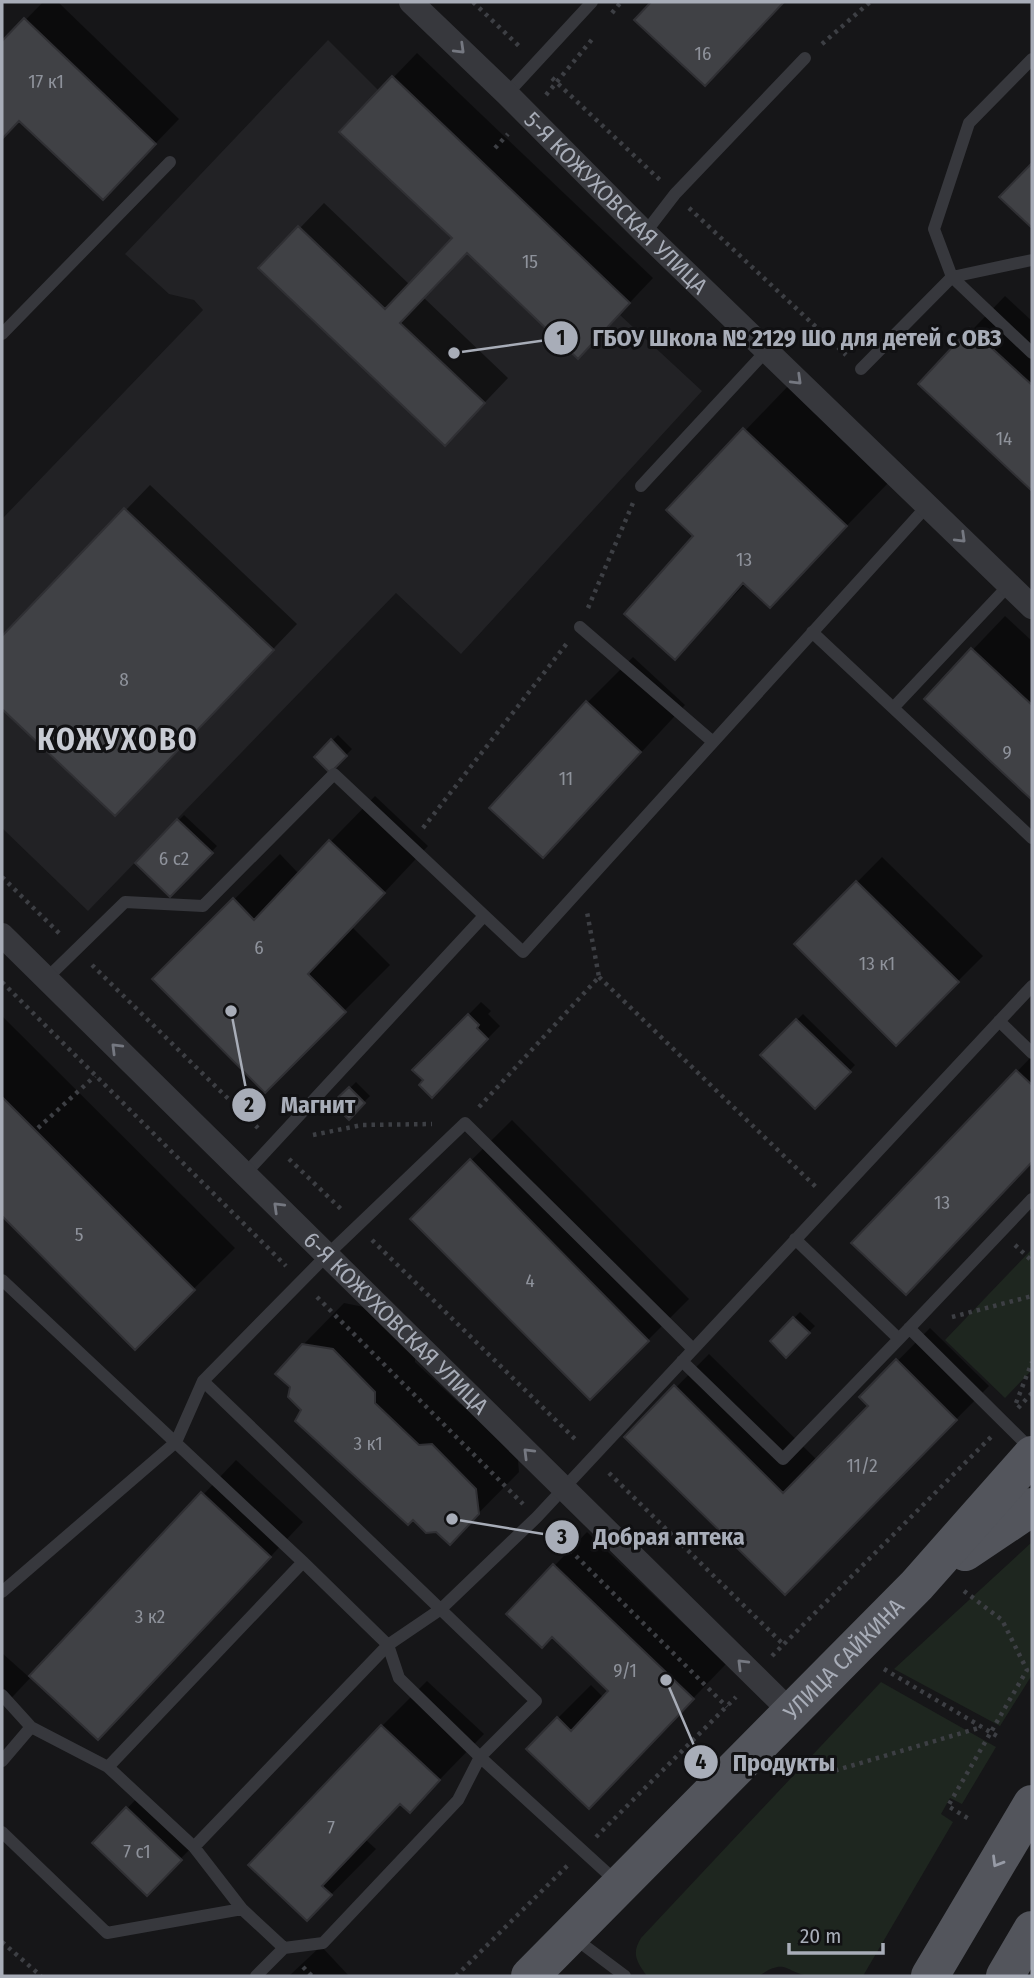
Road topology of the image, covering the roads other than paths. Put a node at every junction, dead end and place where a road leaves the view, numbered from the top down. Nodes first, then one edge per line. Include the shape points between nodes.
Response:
1 (411, 2) edge
2 (592, 2) edge
3 (805, 58) road end
4 (1032, 59) edge
5 (507, 94) junction
6 (170, 162) dead end
7 (645, 233) junction
8 (1032, 260) edge
9 (952, 277) junction
10 (2, 334) edge
11 (767, 350) junction
12 (1032, 354) edge
13 (861, 369) road end
14 (641, 486) road end
15 (927, 506) junction
16 (1009, 584) junction
17 (1032, 607) edge
18 (580, 627) road end
19 (812, 632) junction
20 (893, 708) junction
21 (713, 743) junction
22 (1032, 838) edge
23 (484, 916) junction
24 (2, 935) edge
25 (46, 979) junction
26 (1032, 986) edge
27 (999, 1021) junction
28 (1032, 1053) edge
29 (245, 1174) junction
30 (1032, 1199) edge
31 (795, 1239) junction
32 (327, 1255) junction
33 (2, 1280) edge
34 (909, 1328) junction
35 (899, 1339) junction
36 (693, 1349) junction
37 (682, 1361) junction
38 (203, 1381) junction
39 (176, 1442) junction
40 (1032, 1452) edge
41 (564, 1488) junction
42 (1032, 1507) edge
43 (303, 1562) junction
44 (917, 1585) junction
45 (2, 1592) edge
46 (441, 1609) junction
47 (388, 1645) junction
48 (2, 1695) edge
49 (791, 1712) junction
50 (31, 1727) junction
51 (480, 1757) junction
52 (2, 1761) edge
53 (108, 1767) junction
54 (1032, 1804) edge
55 (2, 1832) edge
56 (194, 1847) junction
57 (620, 1884) junction
58 (242, 1909) junction
59 (1032, 1930) edge
60 (569, 1934) junction
61 (284, 1948) junction
62 (256, 1976) edge
63 (530, 1976) edge
64 (625, 1976) edge
65 (930, 1976) edge
66 (1005, 1976) edge

1 -> 5 street, 5-Я КОЖУХОВСКАЯ УЛИЦА
2 - 5 lane
3 - 7 lane via 675,194
4 - 9 lane via 969,123 934,229
5 - 7 street, 5-Я КОЖУХОВСКАЯ УЛИЦА
6 - 10 lane
7 - 11 street, 5-Я КОЖУХОВСКАЯ УЛИЦА
8 - 9 lane
9 - 12 lane
9 - 13 lane
11 - 14 lane
11 -> 15 street, 5-Я КОЖУХОВСКАЯ УЛИЦА
15 -> 16 street, 5-Я КОЖУХОВСКАЯ УЛИЦА
15 - 19 lane
16 - 17 street, 5-Я КОЖУХОВСКАЯ УЛИЦА
16 - 20 lane
18 - 21 lane
19 - 20 lane
19 - 21 lane
20 - 22 lane
21 - 23 lane via 523,952
23 - 25 lane via 334,774 202,906 125,902
23 - 29 lane
24 - 25 street, 6-Я КОЖУХОВСКАЯ УЛИЦА
29 -> 25 street, 6-Я КОЖУХОВСКАЯ УЛИЦА
26 - 27 lane
27 - 28 lane
27 - 31 lane
32 -> 29 street, 6-Я КОЖУХОВСКАЯ УЛИЦА
30 - 34 lane
31 - 35 lane
31 - 36 lane
32 - 36 lane via 465,1123
32 - 38 lane
41 -> 32 street, 6-Я КОЖУХОВСКАЯ УЛИЦА
33 - 39 lane
34 - 35 lane
34 - 40 lane
35 - 37 lane via 783,1459
36 - 37 lane
37 - 41 lane
38 - 39 lane
38 - 46 lane
39 - 43 lane
39 - 45 lane
40 - 44 main road, УЛИЦА САЙКИНА
41 - 46 lane
49 -> 41 street, 6-Я КОЖУХОВСКАЯ УЛИЦА
42 - 44 main road
43 - 47 lane
43 - 53 lane
44 - 49 main road, УЛИЦА САЙКИНА
46 - 47 lane
46 - 51 lane via 536,1701
47 - 51 lane via 399,1678
47 - 56 lane
48 - 50 lane
49 - 57 main road, УЛИЦА САЙКИНА
50 - 52 lane
50 - 53 lane
51 - 57 lane
51 - 61 lane via 458,1800 323,1943
53 - 56 lane
54 -> 65 main road
55 - 58 lane via 107,1933
56 - 58 lane
57 - 60 main road, УЛИЦА САЙКИНА
58 - 61 lane
59 - 66 main road
60 - 63 main road, УЛИЦА САЙКИНА
60 - 64 lane
61 - 62 lane

